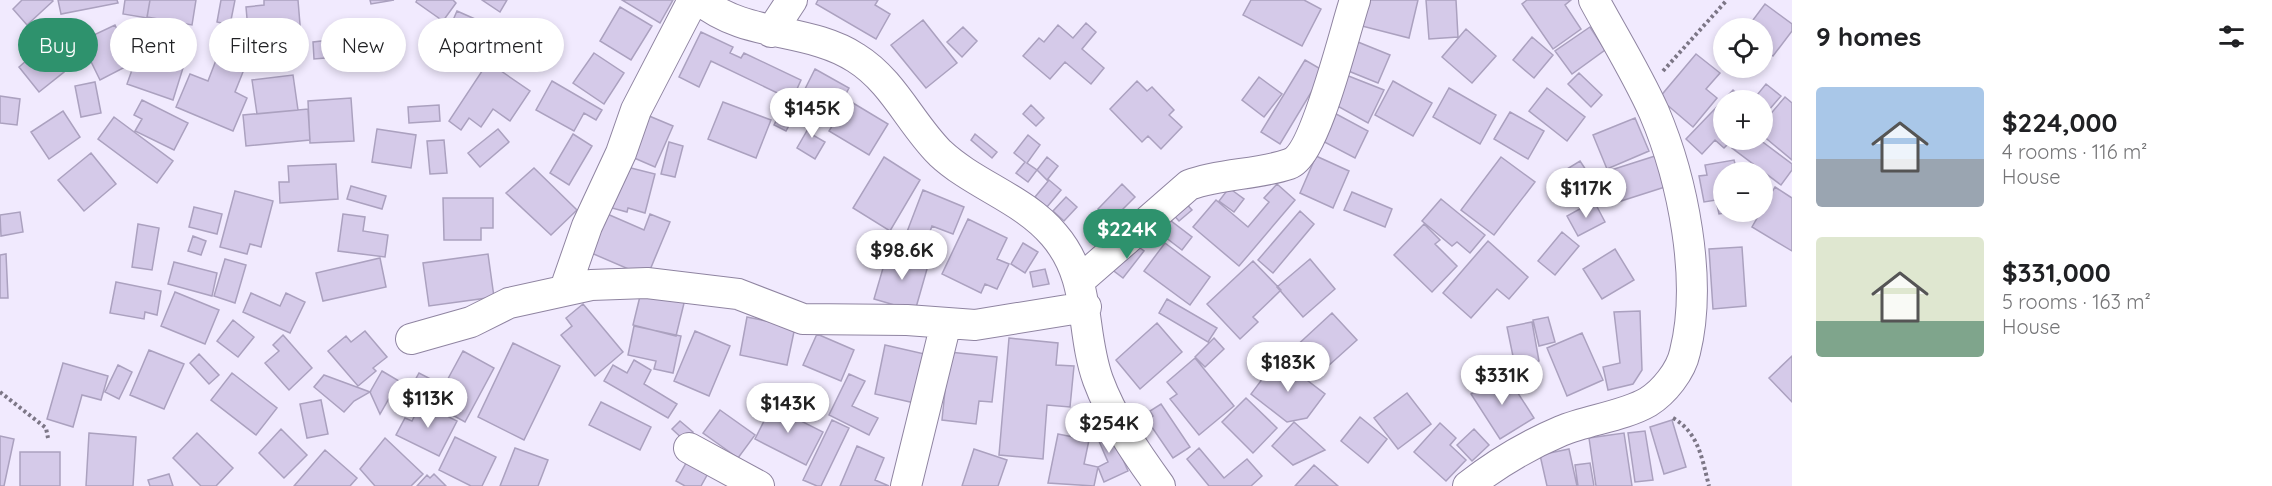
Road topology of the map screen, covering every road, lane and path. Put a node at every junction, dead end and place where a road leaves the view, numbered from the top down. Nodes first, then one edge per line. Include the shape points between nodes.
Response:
1 (693, 0) edge
2 (700, 0) edge
3 (792, 0) edge
4 (1355, 0) edge
5 (1594, 0) edge
6 (1727, 0) edge
7 (771, 32) junction
8 (1644, 91) junction
9 (565, 289) junction
10 (1083, 294) junction
11 (946, 323) junction
12 (411, 339) dead end
13 (0, 392) edge
14 (1646, 403) junction
15 (48, 438) dead end
16 (690, 448) dead end
17 (759, 486) edge
18 (906, 486) edge
19 (1160, 486) edge
20 (1468, 486) edge
21 (1709, 486) edge

1 - 9 street via 636,110
2 - 7 street via 727,17
3 - 7 street
4 - 10 street via 1324,104 1302,151 1291,164 1189,185
5 - 8 street
6 - 8 path
7 - 10 street via 817,41 856,57 896,96 941,153 1054,234 1070,256
8 - 14 street via 1681,202 1690,267 1691,320 1685,355 1666,387
9 - 11 street via 647,283 738,294 803,319
9 - 12 street via 509,303 471,322
10 - 11 street via 986,323
10 - 19 street via 1098,379 1113,413
11 - 18 street
13 - 15 path via 46,428
14 - 20 street via 1562,431 1491,467
14 - 21 path via 1685,425 1698,444
16 - 17 street

